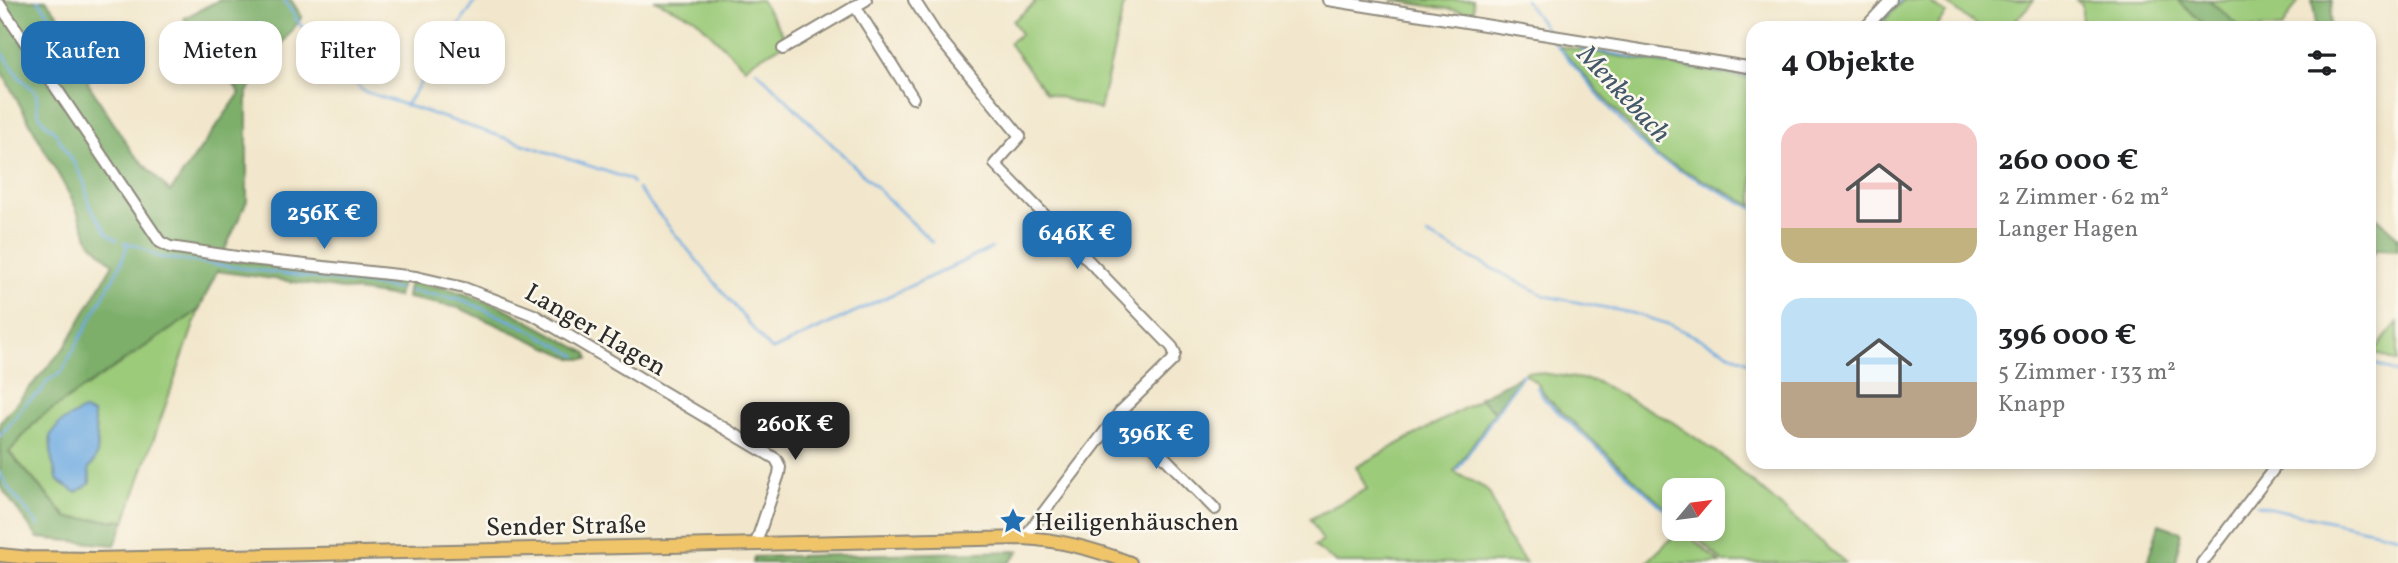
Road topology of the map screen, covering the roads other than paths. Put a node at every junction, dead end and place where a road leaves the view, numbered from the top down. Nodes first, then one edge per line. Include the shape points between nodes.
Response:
1 (914, 0) edge
2 (1328, 0) edge
3 (1891, 0) edge
4 (860, 3) edge
5 (0, 5) edge
6 (1872, 21) edge
7 (783, 49) dead end
8 (1746, 67) edge
9 (913, 98) dead end
10 (1120, 412) junction
11 (2274, 469) edge
12 (1215, 509) dead end
13 (1024, 538) junction
14 (756, 544) junction
15 (0, 555) edge
16 (1129, 563) edge
17 (2202, 563) edge

1 - 10 street via 936,34 1020,136 995,164 1172,347 1172,360
2 - 8 street
3 - 6 street
4 - 7 street
4 - 9 street
5 - 14 street, Langer Hagen via 160,242 250,259 449,283 534,316 776,459 779,474
10 - 12 street
10 - 13 street
11 - 17 street
13 - 14 main road, Sender Straße
13 - 16 main road, Sender Straße via 1087,547
14 - 15 main road, Sender Straße via 109,558

